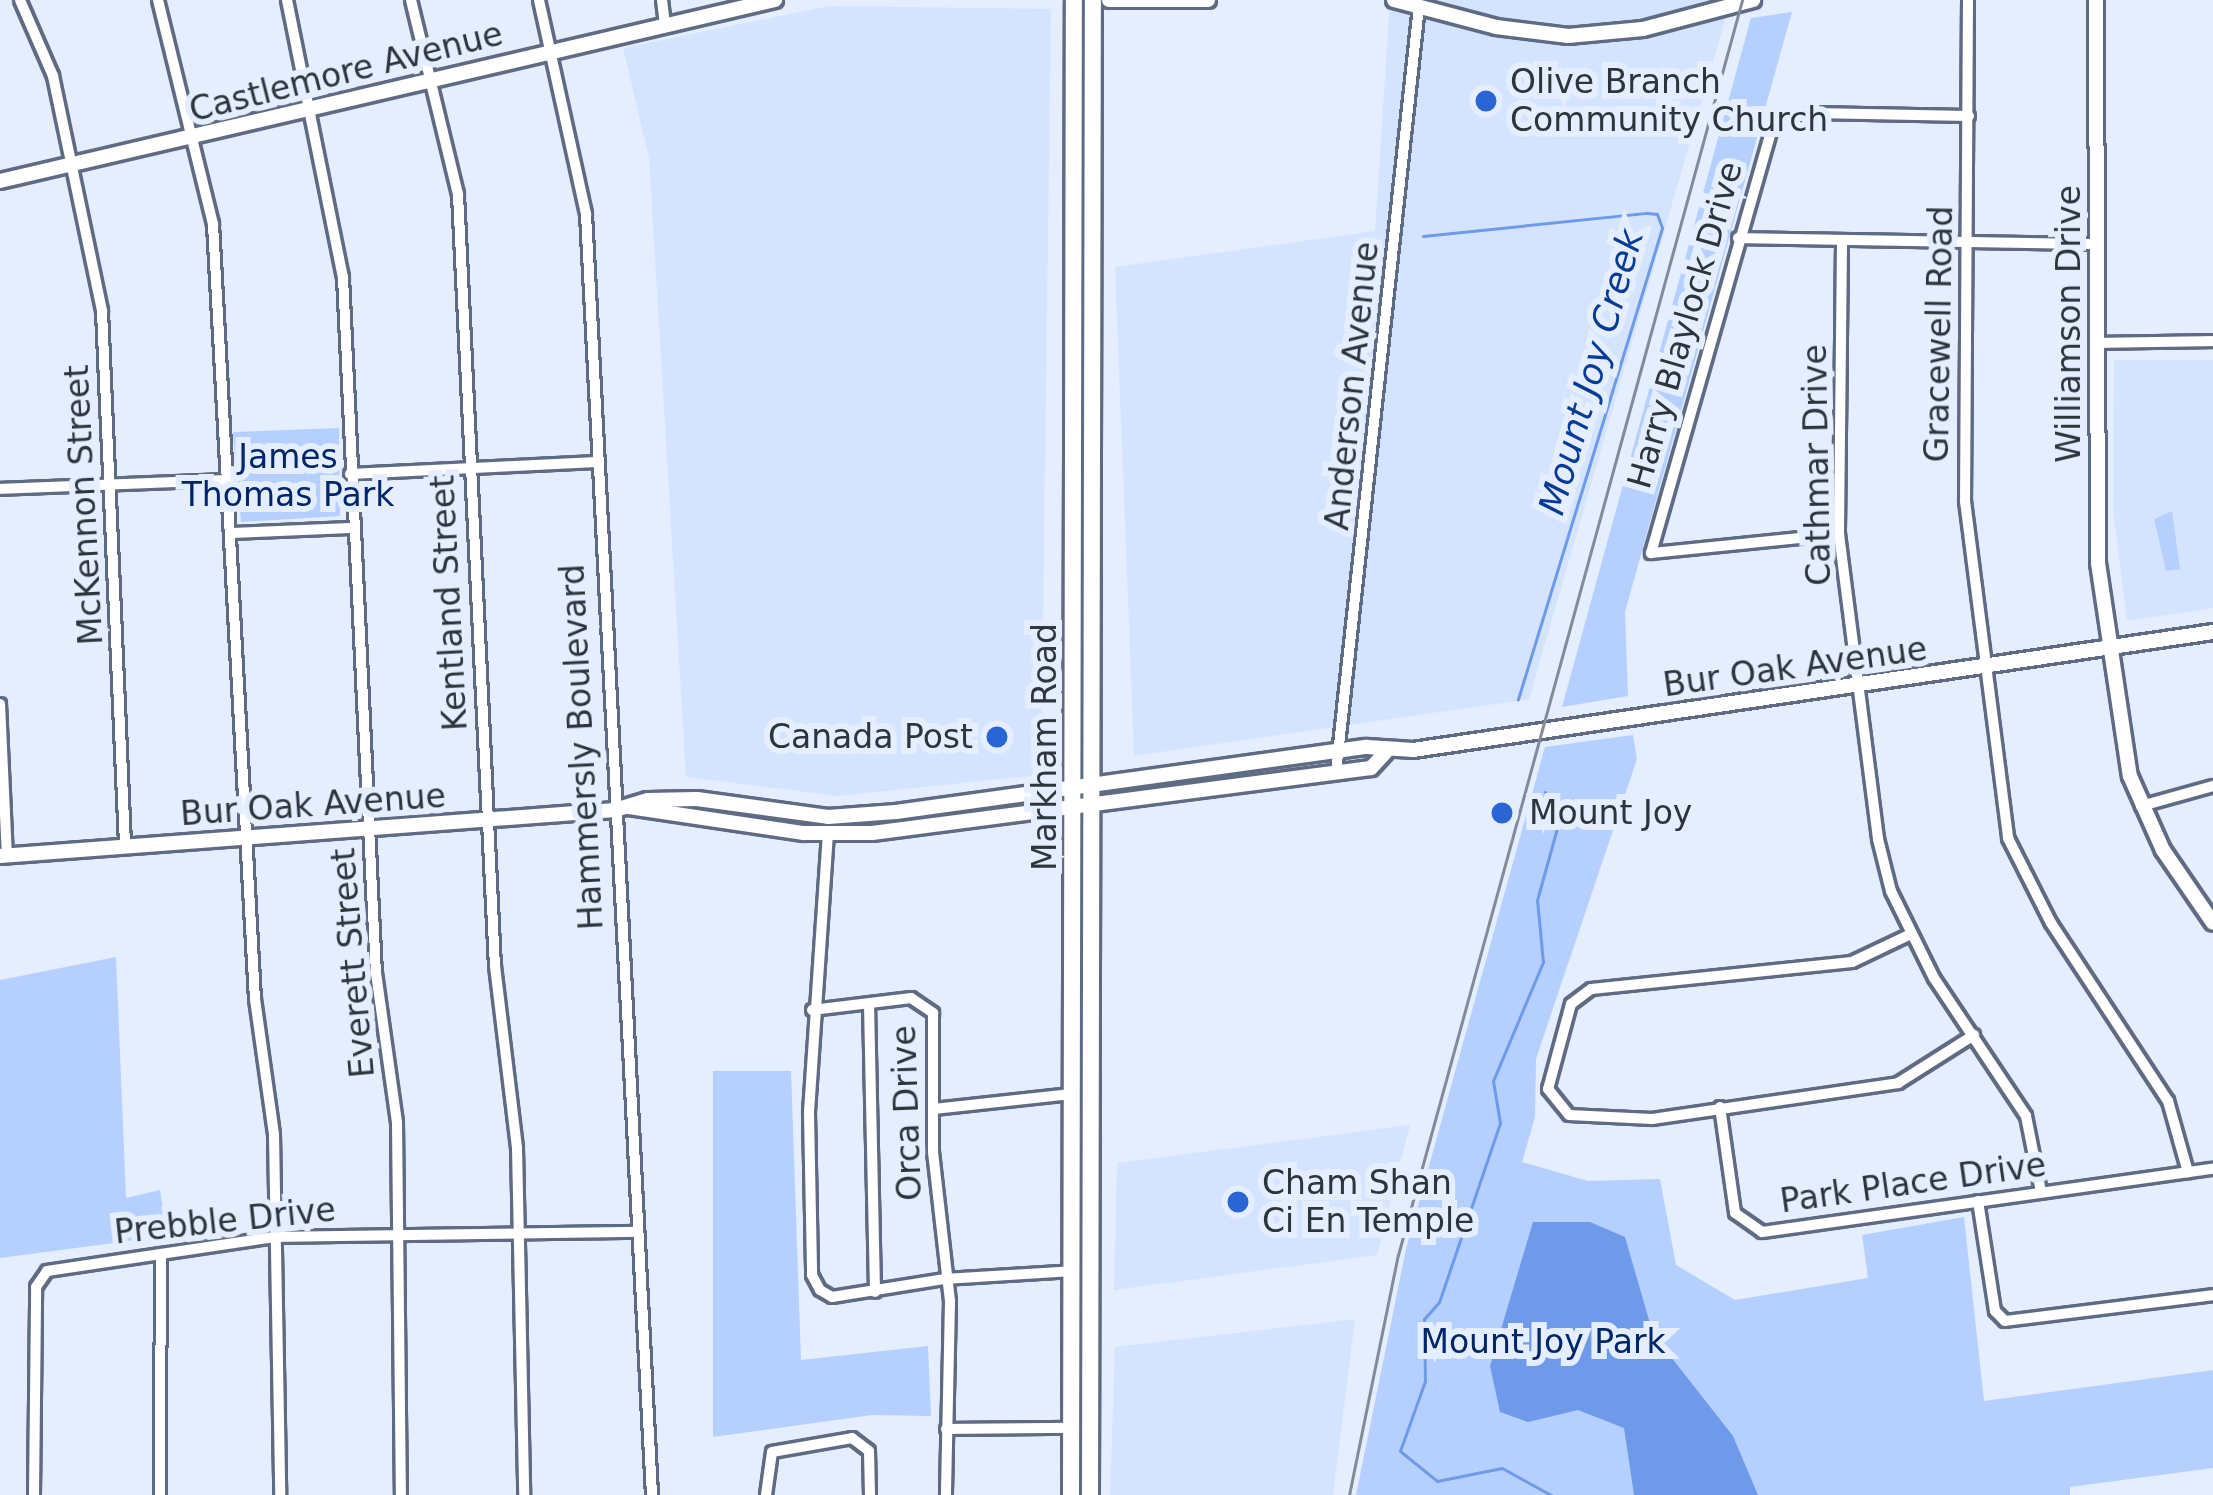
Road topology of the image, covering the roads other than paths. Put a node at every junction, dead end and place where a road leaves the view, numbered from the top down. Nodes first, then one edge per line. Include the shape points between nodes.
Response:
1 (20, 0) edge
2 (158, 0) edge
3 (287, 0) edge
4 (411, 0) edge
5 (539, 0) edge
6 (662, 0) edge
7 (775, 0) edge
8 (1074, 0) edge
9 (1093, 0) edge
10 (1109, 0) edge
11 (1208, 0) edge
12 (1394, 0) edge
13 (1754, 0) edge
14 (1968, 0) edge
15 (2096, 0) edge
16 (1419, 6) junction
17 (665, 26) junction
18 (553, 50) junction
19 (429, 77) junction
20 (312, 104) junction
21 (1969, 116) junction
22 (193, 137) junction
23 (71, 165) junction
24 (0, 182) edge
25 (1738, 238) junction
26 (1842, 243) junction
27 (2096, 244) junction
28 (1966, 245) junction
29 (2213, 341) edge
30 (2097, 344) junction
31 (597, 463) junction
32 (470, 469) junction
33 (350, 474) junction
34 (228, 480) junction
35 (109, 484) junction
36 (0, 489) edge
37 (350, 527) junction
38 (231, 533) junction
39 (1839, 534) junction
40 (2213, 632) edge
41 (2111, 648) junction
42 (1983, 667) junction
43 (1856, 686) junction
44 (0, 704) edge
45 (1338, 752) junction
46 (1385, 753) junction
47 (1336, 772) junction
48 (2213, 786) edge
49 (1095, 794) junction
50 (1073, 797) junction
51 (2140, 806) junction
52 (622, 808) junction
53 (487, 819) junction
54 (367, 829) junction
55 (828, 833) junction
56 (249, 837) junction
57 (125, 845) junction
58 (4, 856) edge
59 (2213, 923) edge
60 (1911, 934) junction
61 (869, 1004) junction
62 (812, 1010) junction
63 (1974, 1035) junction
64 (1076, 1094) junction
65 (1720, 1107) junction
66 (934, 1109) junction
67 (2213, 1168) edge
68 (2188, 1172) junction
69 (2041, 1192) junction
70 (1978, 1201) junction
71 (397, 1232) junction
72 (638, 1232) junction
73 (515, 1234) junction
74 (274, 1237) junction
75 (161, 1254) junction
76 (1084, 1271) junction
77 (944, 1279) junction
78 (875, 1292) junction
79 (2213, 1295) edge
80 (1072, 1427) junction
81 (946, 1429) junction
82 (34, 1495) edge
83 (160, 1495) edge
84 (280, 1495) edge
85 (401, 1495) edge
86 (524, 1495) edge
87 (652, 1495) edge
88 (766, 1495) edge
89 (870, 1495) edge
90 (946, 1495) edge
91 (1071, 1495) edge
92 (1090, 1495) edge

1 - 23 street, McKennon Street via 52,76
2 - 22 street
3 - 20 street, Everett Street
4 - 19 street, Kentland Street
5 - 18 street, Hammersly Boulevard
6 - 17 street
7 - 17 street, Castlemore Avenue
8 - 50 main road, Markham Road
9 - 49 main road, Markham Road
10 - 11 street
12 - 16 street
13 - 16 street via 1655,27 1580,36 1496,28
14 - 21 street, Gracewell Road
15 - 27 street, Williamson Drive
16 - 45 street, Anderson Avenue
17 - 18 street, Castlemore Avenue
18 - 19 street, Castlemore Avenue
18 - 31 street, Hammersly Boulevard via 582,176
19 - 20 street, Castlemore Avenue
19 - 32 street, Kentland Street via 458,194
20 - 22 street, Castlemore Avenue
20 - 33 street, Everett Street via 344,277
21 - 25 street, Harry Blaylock Drive via 1784,115 1766,134
21 - 28 street, Gracewell Road
22 - 23 street, Castlemore Avenue
22 - 34 street via 213,224
23 - 24 street, Castlemore Avenue
23 - 35 street, McKennon Street via 102,311
25 - 26 street
25 - 39 street, Harry Blaylock Drive via 1651,553
26 - 28 street
26 - 39 street, Cathmar Drive
27 - 28 street
27 - 30 street, Williamson Drive
28 - 42 street, Gracewell Road via 1965,501
29 - 30 street
30 - 41 street, Williamson Drive via 2098,563
31 - 32 street
31 - 52 street, Hammersly Boulevard
32 - 33 street
32 - 53 street, Kentland Street
33 - 37 street, Everett Street
34 - 35 street
34 - 38 street
35 - 36 street
35 - 57 street, McKennon Street
37 - 38 street
37 - 54 street, Everett Street
38 - 56 street
39 - 43 street, Cathmar Drive
40 - 41 street, Bur Oak Avenue
41 - 42 street, Bur Oak Avenue
41 - 51 street, Williamson Drive
42 - 43 street, Bur Oak Avenue
42 - 68 street, Gracewell Road via 2008,838 2051,923 2168,1101
43 - 46 street, Bur Oak Avenue
43 - 60 street, Cathmar Drive via 1878,839
44 - 58 street
45 - 46 street, Bur Oak Avenue
45 - 47 street, Anderson Avenue
45 - 49 street, Bur Oak Avenue
46 - 47 street, Bur Oak Avenue via 1371,768
47 - 49 street, Bur Oak Avenue
48 - 51 street
49 - 50 street, Bur Oak Avenue
49 - 76 main road, Markham Road
50 - 52 street, Bur Oak Avenue via 828,818 697,799
50 - 55 street, Bur Oak Avenue
50 - 64 main road, Markham Road
51 - 59 street
52 - 53 street, Bur Oak Avenue
52 - 55 street, Bur Oak Avenue
52 - 72 street, Hammersly Boulevard via 619,952 639,1147
53 - 54 street, Bur Oak Avenue
53 - 73 street, Kentland Street via 495,966 512,1078
54 - 56 street, Bur Oak Avenue
54 - 71 street, Everett Street via 397,1123
55 - 62 street
56 - 57 street, Bur Oak Avenue
56 - 74 street via 255,999 274,1135
57 - 58 street, Bur Oak Avenue
60 - 63 street, Cathmar Drive
60 - 65 street via 1852,962 1609,986 1571,1004 1548,1089 1569,1114 1652,1119
61 - 62 street
61 - 66 street, Orca Drive via 911,998 933,1013
61 - 78 street
62 - 78 street via 812,1275 832,1297
63 - 65 street via 1898,1083
63 - 69 street, Cathmar Drive via 2026,1116
64 - 66 street
64 - 76 main road, Markham Road
65 - 70 street, Park Place Drive via 1736,1214 1749,1228
66 - 77 street, Orca Drive
67 - 68 street, Park Place Drive
68 - 69 street, Park Place Drive
69 - 70 street, Park Place Drive
70 - 79 street via 1995,1311 2006,1322
71 - 73 street, Prebble Drive
71 - 74 street, Prebble Drive
71 - 85 street, Everett Street
72 - 73 street, Prebble Drive
72 - 87 street, Hammersly Boulevard
73 - 86 street, Kentland Street
74 - 75 street, Prebble Drive
74 - 84 street
75 - 82 street, Prebble Drive via 52,1269 39,1280
75 - 83 street
76 - 77 street
76 - 80 main road, Markham Road
76 - 92 main road, Markham Road
77 - 78 street
77 - 81 street, Orca Drive
80 - 81 street
80 - 91 main road, Markham Road
81 - 90 street, Orca Drive
88 - 89 street via 772,1452 852,1438 869,1451

